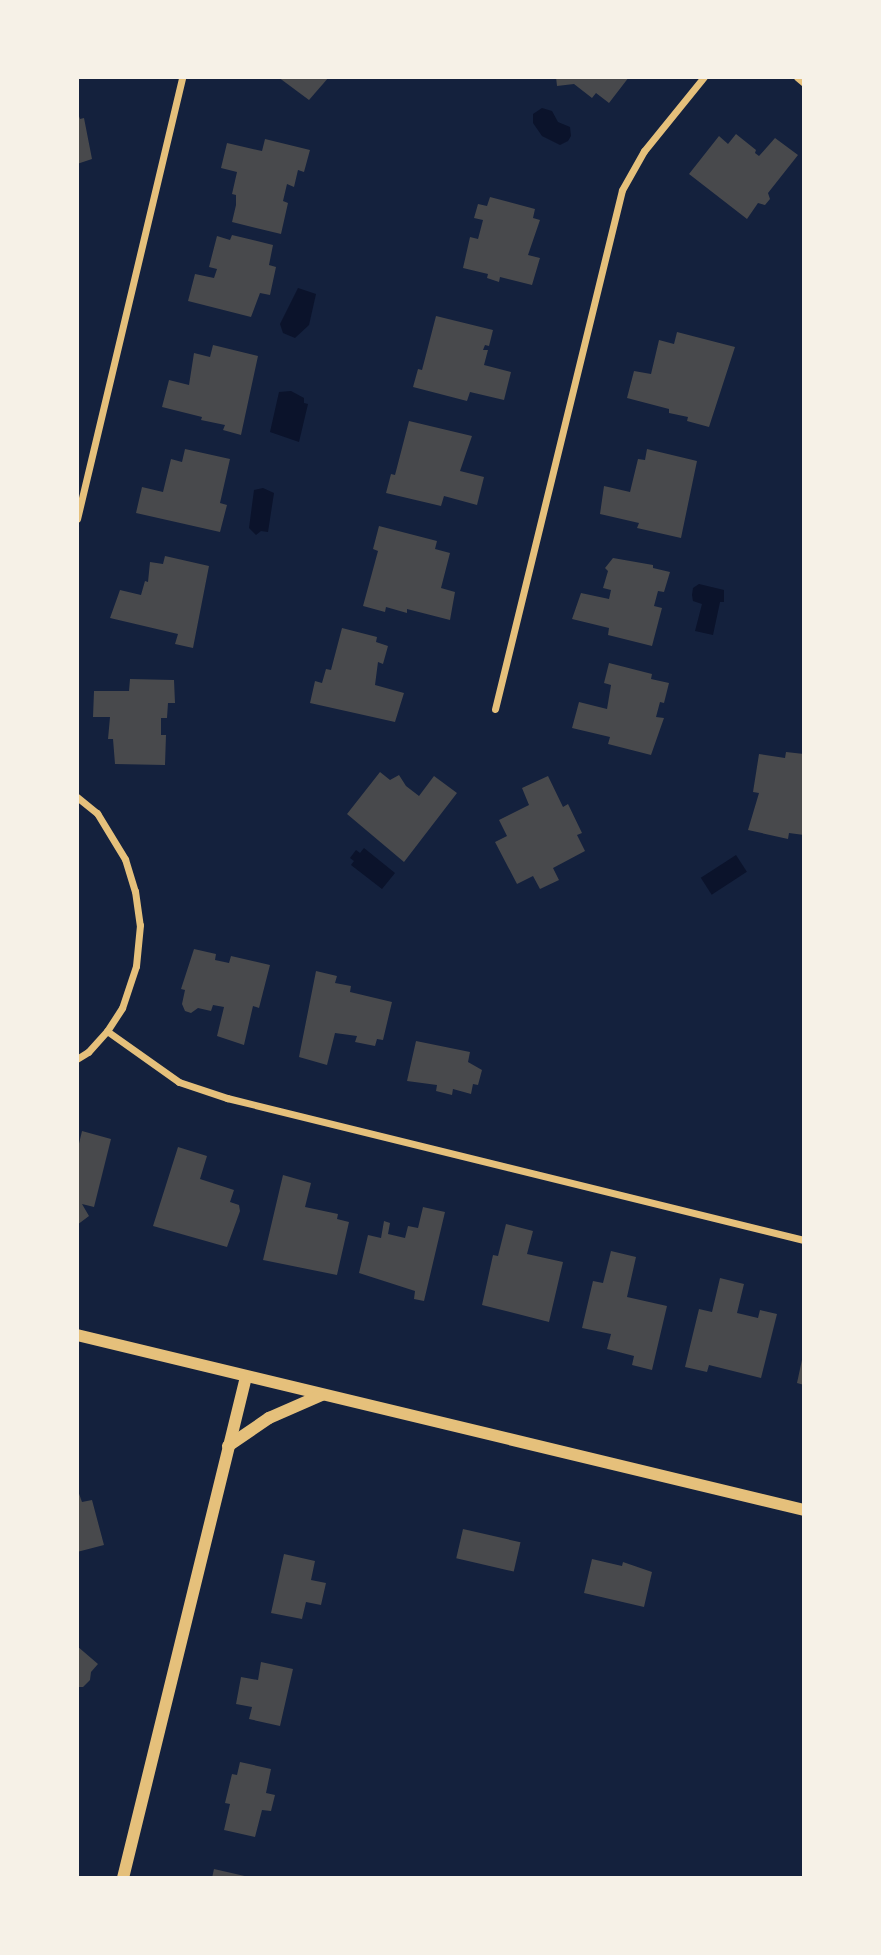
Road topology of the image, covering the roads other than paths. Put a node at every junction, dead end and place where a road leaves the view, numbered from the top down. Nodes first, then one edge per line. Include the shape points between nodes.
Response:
1 (182, 77) edge
2 (704, 77) edge
3 (797, 77) edge
4 (804, 83) edge
5 (77, 519) edge
6 (495, 709) dead end
7 (77, 797) edge
8 (107, 1031) junction
9 (77, 1059) edge
10 (804, 1240) edge
11 (77, 1335) edge
12 (246, 1377) junction
13 (322, 1395) junction
14 (228, 1446) junction
15 (804, 1510) edge
16 (123, 1878) edge

1 - 5 street
2 - 6 street via 644,151 622,190
3 - 4 street
7 - 8 street via 97,813 125,859 140,925 136,966 122,1008
8 - 9 street
8 - 10 street via 179,1082 226,1098
11 - 12 street
12 - 13 street
12 - 14 street
13 - 14 street via 269,1418
13 - 15 street
14 - 16 street

